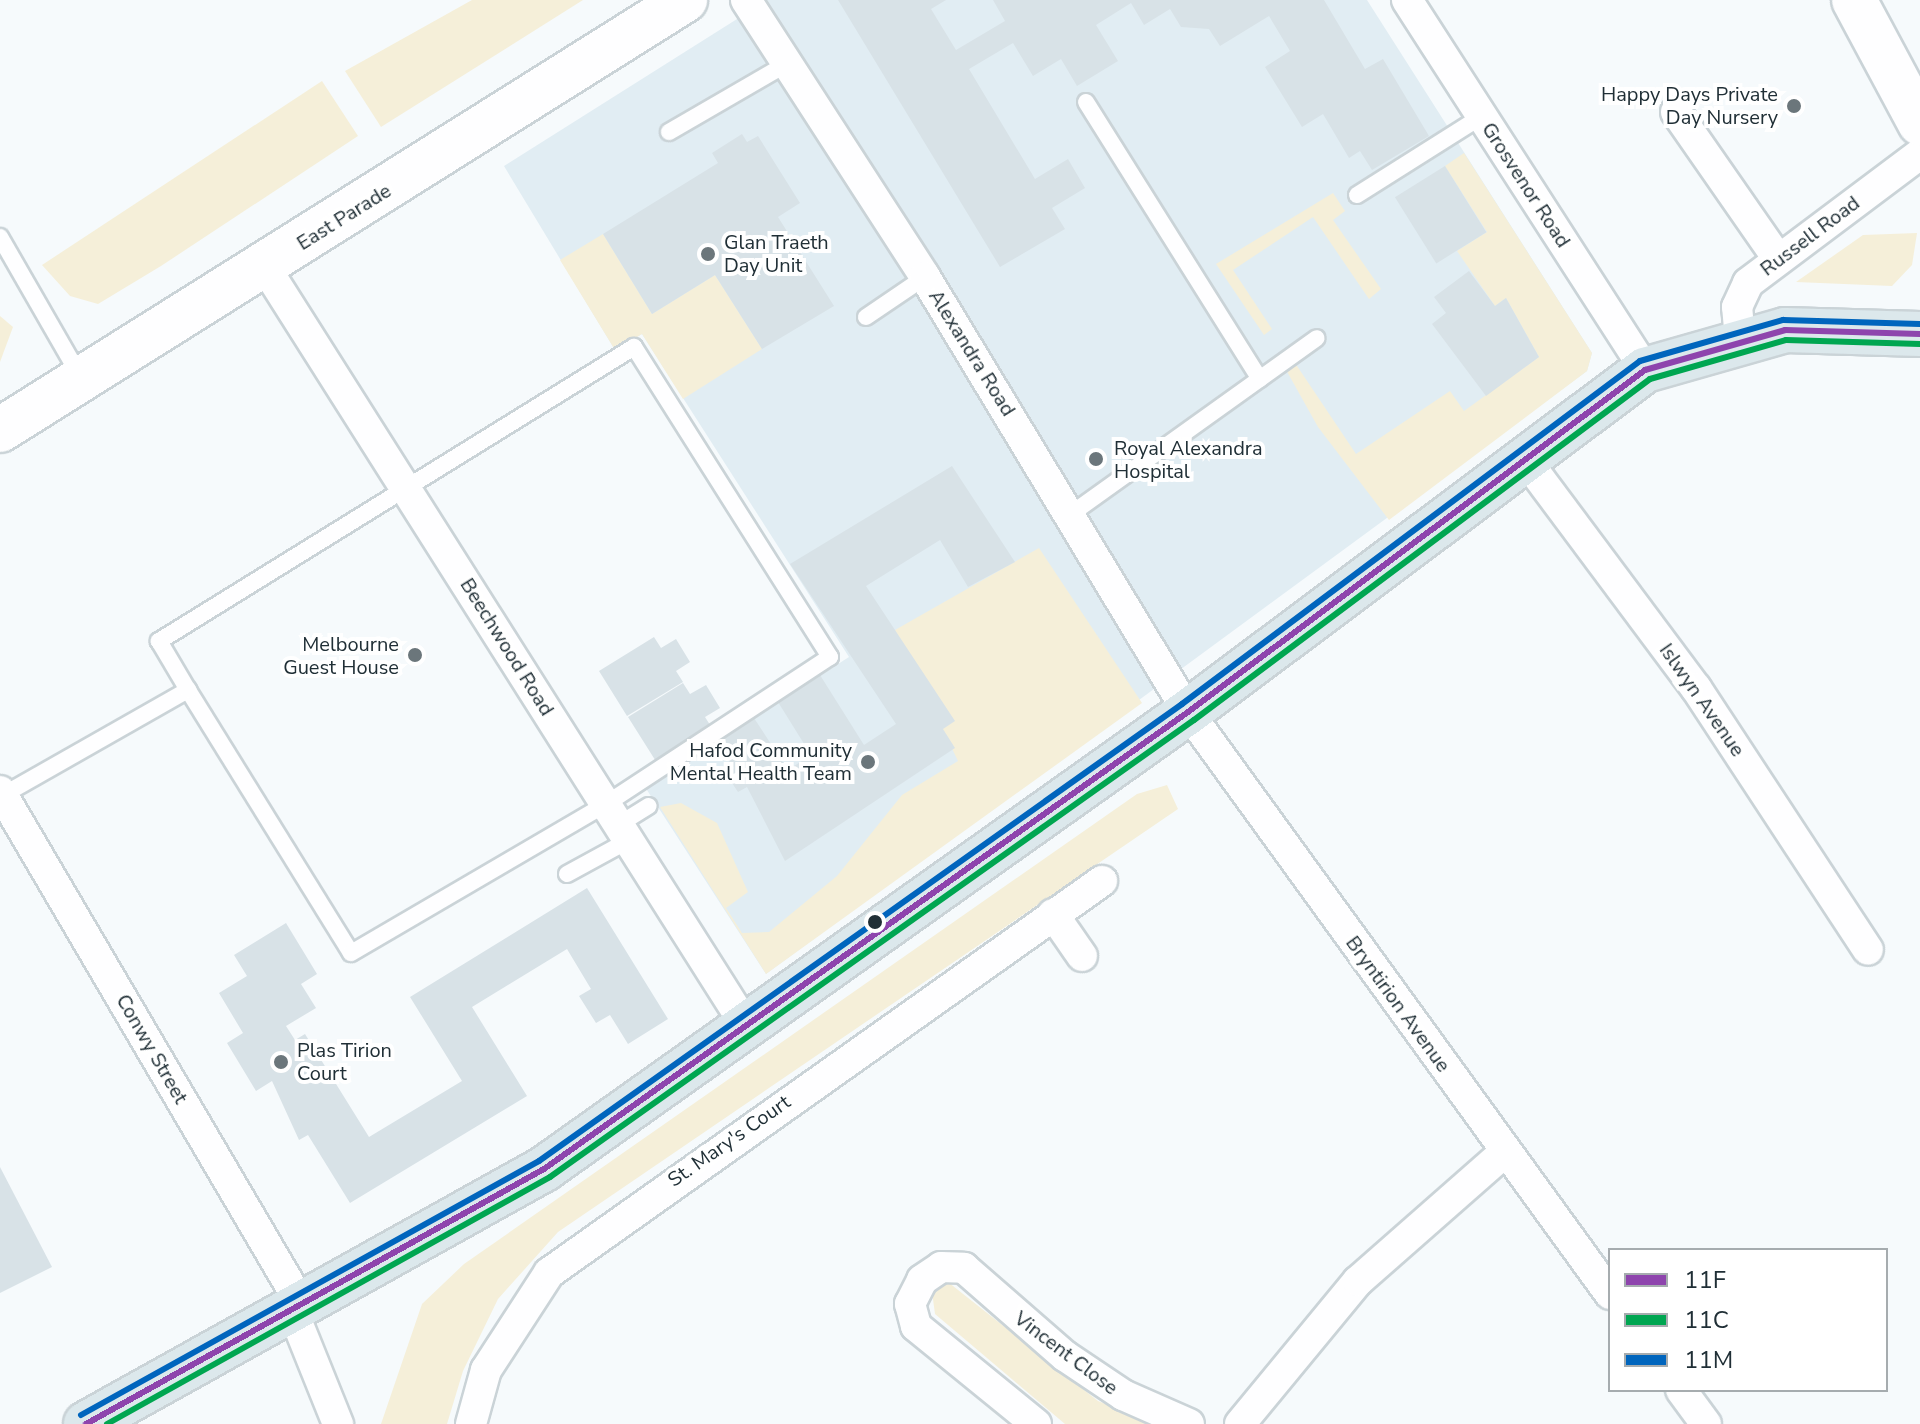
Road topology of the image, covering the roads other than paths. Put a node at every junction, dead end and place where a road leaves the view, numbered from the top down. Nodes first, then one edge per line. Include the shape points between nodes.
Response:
1 (685, 0) edge
2 (746, 0) edge
3 (1407, 0) edge
4 (1854, 0) edge
5 (788, 63) junction
6 (1086, 102) dead end
7 (1676, 112) dead end
8 (1482, 116) junction
9 (1920, 123) edge
10 (669, 132) dead end
11 (1920, 154) edge
12 (1357, 195) dead end
13 (3, 249) edge
14 (1778, 259) junction
15 (265, 267) junction
16 (925, 277) junction
17 (866, 317) dead end
18 (1920, 334) edge
19 (1317, 338) dead end
20 (1740, 340) junction
21 (1645, 370) junction
22 (1260, 379) junction
23 (82, 380) junction
24 (0, 430) edge
25 (1525, 459) junction
26 (408, 490) junction
27 (1071, 514) junction
28 (188, 690) junction
29 (1188, 712) junction
30 (4, 806) edge
31 (648, 806) dead end
32 (618, 823) junction
33 (567, 874) dead end
34 (1102, 881) dead end
35 (1053, 914) junction
36 (1868, 950) dead end
37 (1082, 956) dead end
38 (748, 1029) junction
39 (1505, 1152) junction
40 (1608, 1291) edge
41 (298, 1310) junction
42 (1682, 1392) edge
43 (86, 1424) edge
44 (338, 1424) edge
45 (471, 1424) edge
46 (1036, 1424) edge
47 (1189, 1424) edge
48 (1240, 1424) edge
49 (1706, 1424) edge

1 - 15 main road, East Parade
2 - 5 street, Alexandra Road
3 - 8 street, Grosvenor Road
4 - 9 main road
5 - 10 lane
5 - 16 street, Alexandra Road
6 - 22 lane
7 - 14 street
8 - 12 lane
8 - 21 street, Grosvenor Road
11 - 14 street, Russell Road
13 - 23 lane
14 - 20 street, Russell Road via 1742,294
15 - 23 main road, East Parade
15 - 26 street, Beechwood Road
16 - 17 lane
16 - 27 street, Alexandra Road
18 - 20 main road via 1785,330
19 - 22 lane
20 - 21 main road
21 - 25 main road
22 - 27 lane
23 - 24 main road, East Parade
25 - 29 main road
25 - 36 street, Islwyn Avenue via 1696,688
26 - 28 lane via 159,641
26 - 32 street, Beechwood Road
26 - 32 lane via 634,347 830,657
27 - 29 street, Alexandra Road
28 - 30 lane
28 - 32 lane via 351,953
29 - 38 main road
29 - 39 street, Bryntirion Avenue
30 - 41 street, Conwy Street
31 - 32 lane
32 - 33 lane
32 - 38 street, Beechwood Road
34 - 35 street, St. Mary's Court
35 - 37 street
35 - 45 street, St. Mary's Court via 549,1273 507,1331
38 - 41 main road via 531,1177
39 - 40 street, Bryntirion Avenue
39 - 48 street via 1358,1281
41 - 43 main road
41 - 44 street, Conwy Street
42 - 49 street
46 - 47 street, Vincent Close via 916,1326 910,1304 922,1280 941,1267 964,1268 1065,1356 1123,1395

